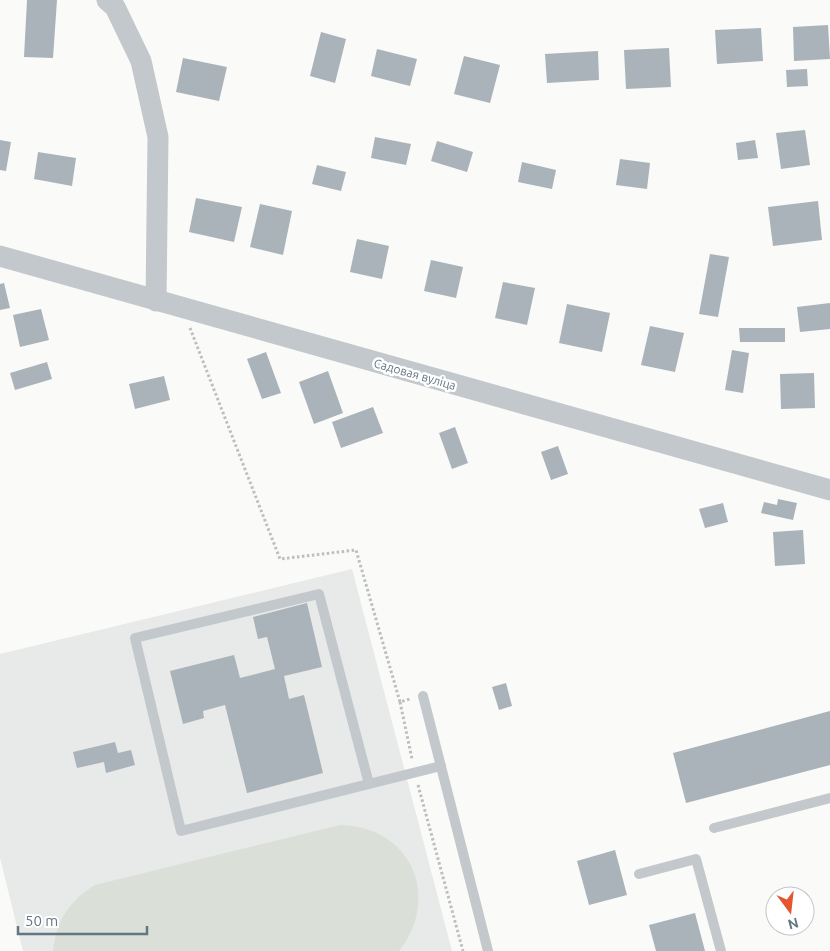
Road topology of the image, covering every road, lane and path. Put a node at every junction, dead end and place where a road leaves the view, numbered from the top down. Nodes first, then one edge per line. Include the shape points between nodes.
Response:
1 (114, 2) edge
2 (0, 256) edge
3 (156, 301) junction
4 (182, 309) junction
5 (830, 490) edge
6 (423, 696) joint
7 (400, 702) junction
8 (441, 766) junction
9 (415, 773) junction
10 (369, 784) junction
11 (830, 798) edge
12 (714, 828) dead end
13 (639, 874) dead end
14 (463, 951) edge
15 (488, 951) edge
16 (721, 951) edge

1 - 3 street via 141,61 158,137
2 - 3 street, Садовая вуліца
3 - 4 street, Садовая вуліца
4 - 5 street, Садовая вуліца
4 - 7 path via 280,559 356,550
6 - 7 path
6 - 8 lane
7 - 9 path
8 - 9 lane
8 - 15 lane
9 - 10 lane
9 - 14 path
10 - 10 lane via 180,831 135,638 320,594
11 - 12 lane
13 - 16 lane via 696,859

